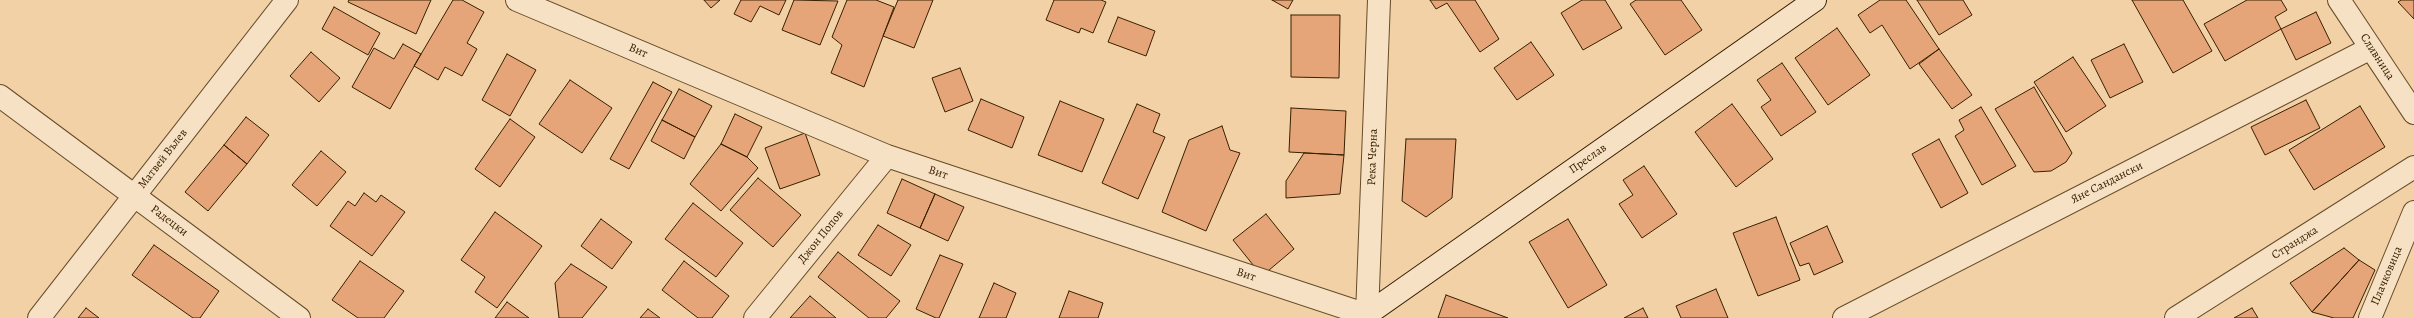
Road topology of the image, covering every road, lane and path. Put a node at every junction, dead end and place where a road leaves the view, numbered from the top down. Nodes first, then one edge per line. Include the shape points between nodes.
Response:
1 (287, 0) edge
2 (517, 0) edge
3 (1379, 0) edge
4 (1815, 0) edge
5 (2339, 0) edge
6 (2371, 48) junction
7 (0, 96) edge
8 (2414, 113) edge
9 (887, 156) junction
10 (2414, 168) edge
11 (135, 196) junction
12 (2414, 212) edge
13 (1366, 317) edge
14 (39, 318) edge
15 (299, 318) edge
16 (755, 318) edge
17 (1844, 318) edge
18 (2176, 318) edge
19 (2370, 318) edge

1 - 11 street, Матвей Вълев
2 - 9 street, Вит
3 - 13 street, Река Черна
4 - 13 street, Преслав
5 - 6 street, Сливница
6 - 8 street, Сливница
6 - 17 street, Яне Сандански
7 - 11 street, Радецки
9 - 13 street, Вит
9 - 16 street, Джон Попов
10 - 18 street, Странджа
11 - 14 street, Матвей Вълев
11 - 15 street, Радецки
12 - 19 street, Плачковица

